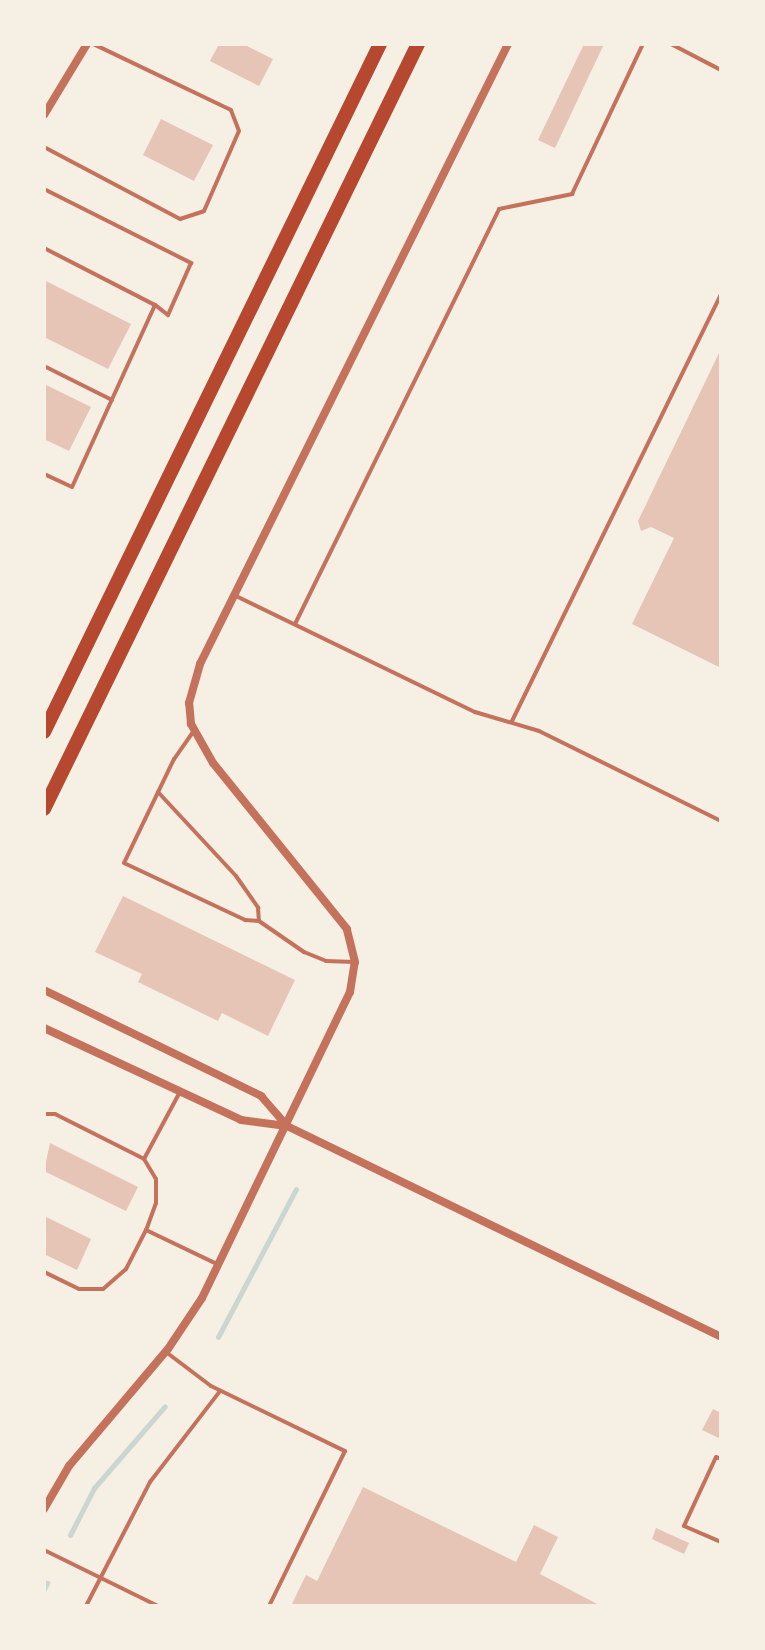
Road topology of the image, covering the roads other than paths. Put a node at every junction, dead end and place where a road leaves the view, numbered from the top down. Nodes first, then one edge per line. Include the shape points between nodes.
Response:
1 (90, 44) edge
2 (380, 44) edge
3 (418, 44) edge
4 (508, 44) edge
5 (643, 44) edge
6 (671, 44) edge
7 (721, 70) edge
8 (44, 115) edge
9 (44, 147) edge
10 (44, 190) edge
11 (44, 248) edge
12 (721, 294) edge
13 (155, 305) junction
14 (44, 366) edge
15 (112, 400) junction
16 (44, 474) edge
17 (234, 594) junction
18 (295, 624) junction
19 (512, 721) junction
20 (194, 730) junction
21 (44, 732) edge
22 (158, 792) junction
23 (44, 809) edge
24 (721, 821) edge
25 (259, 921) junction
26 (355, 962) junction
27 (44, 990) edge
28 (44, 1028) edge
29 (180, 1092) junction
30 (44, 1114) edge
31 (287, 1126) junction
32 (144, 1159) junction
33 (146, 1230) junction
34 (219, 1265) junction
35 (44, 1272) edge
36 (721, 1337) edge
37 (166, 1352) junction
38 (220, 1391) junction
39 (721, 1459) edge
40 (44, 1509) edge
41 (721, 1542) edge
42 (44, 1550) edge
43 (100, 1577) junction
44 (86, 1606) edge
45 (158, 1606) edge
46 (269, 1606) edge

1 - 8 street
1 - 9 lane via 231,110 239,131 204,211 180,219
2 - 21 main road
3 - 23 main road
4 - 17 street
5 - 18 lane via 572,194 499,209
6 - 7 lane
10 - 13 lane via 191,263 168,315
11 - 13 lane
12 - 19 lane
13 - 15 lane
14 - 15 lane
15 - 16 lane via 72,487
17 - 18 lane
17 - 20 street via 194,679 189,703
18 - 19 lane via 475,712
19 - 24 lane
20 - 22 lane
20 - 26 street via 213,763 341,918
22 - 25 lane via 236,876 258,908
22 - 25 lane via 124,863 245,920
25 - 26 lane via 304,952 326,961
26 - 31 street via 342,1012
27 - 31 street via 261,1096
28 - 29 street
29 - 31 street via 251,1124
29 - 32 lane
30 - 32 lane via 55,1114
31 - 34 street
31 - 36 street
32 - 33 lane via 156,1179
33 - 34 lane
33 - 35 lane via 126,1269 103,1289 79,1289
34 - 37 street
37 - 38 lane
37 - 40 street via 77,1455
38 - 43 lane via 150,1482
38 - 46 lane via 345,1451
39 - 41 lane via 716,1457 684,1526
42 - 43 lane
43 - 44 lane
43 - 45 lane

